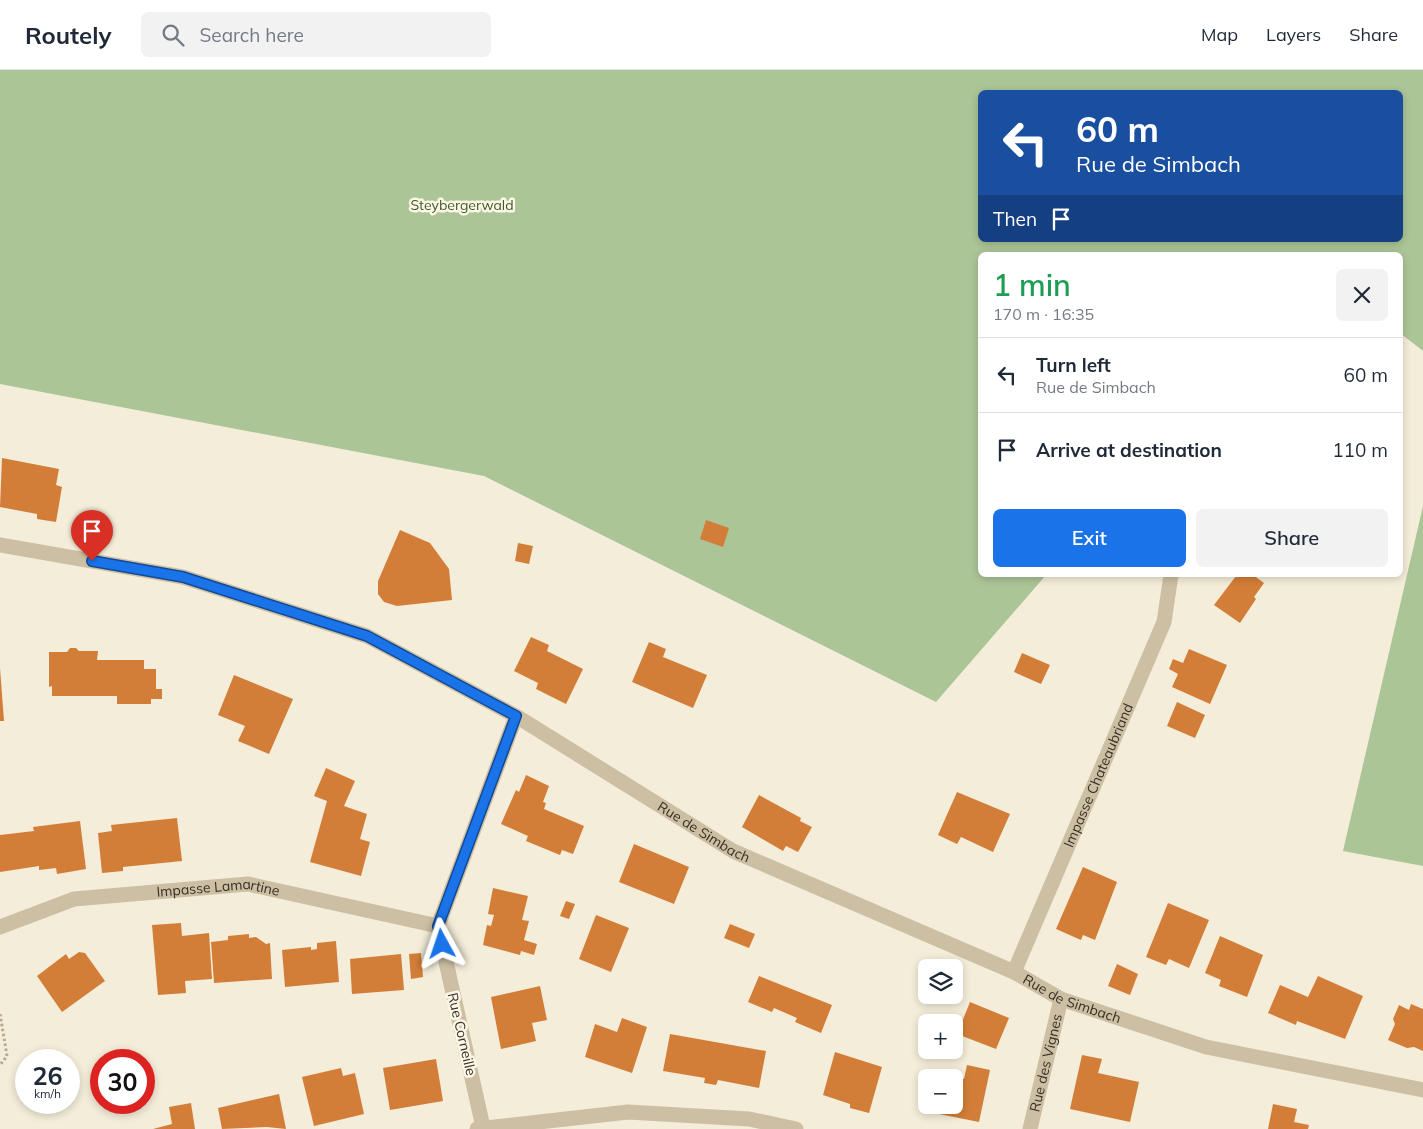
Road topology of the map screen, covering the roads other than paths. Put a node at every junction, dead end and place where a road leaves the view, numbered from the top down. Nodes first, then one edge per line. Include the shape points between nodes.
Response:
1 (0, 544) edge
2 (1171, 577) edge
3 (516, 716) junction
4 (438, 926) junction
5 (0, 927) edge
6 (1014, 972) junction
7 (1062, 999) junction
8 (1423, 1090) edge
9 (749, 1124) edge
10 (480, 1128) edge
11 (796, 1129) edge
12 (1030, 1129) edge

1 - 3 street, Rue de Simbach via 183,577 367,636
2 - 6 street, Impasse Chateaubriand via 1164,622
3 - 4 street
3 - 6 street, Rue de Simbach via 732,850
4 - 5 street, Impasse Lamartine via 248,884 74,899
4 - 10 street, Rue Corneille
6 - 7 street, Rue de Simbach
7 - 8 street, Rue de Simbach via 1206,1047
7 - 12 street, Rue des Vignes
9 - 10 street via 628,1112
9 - 11 street

